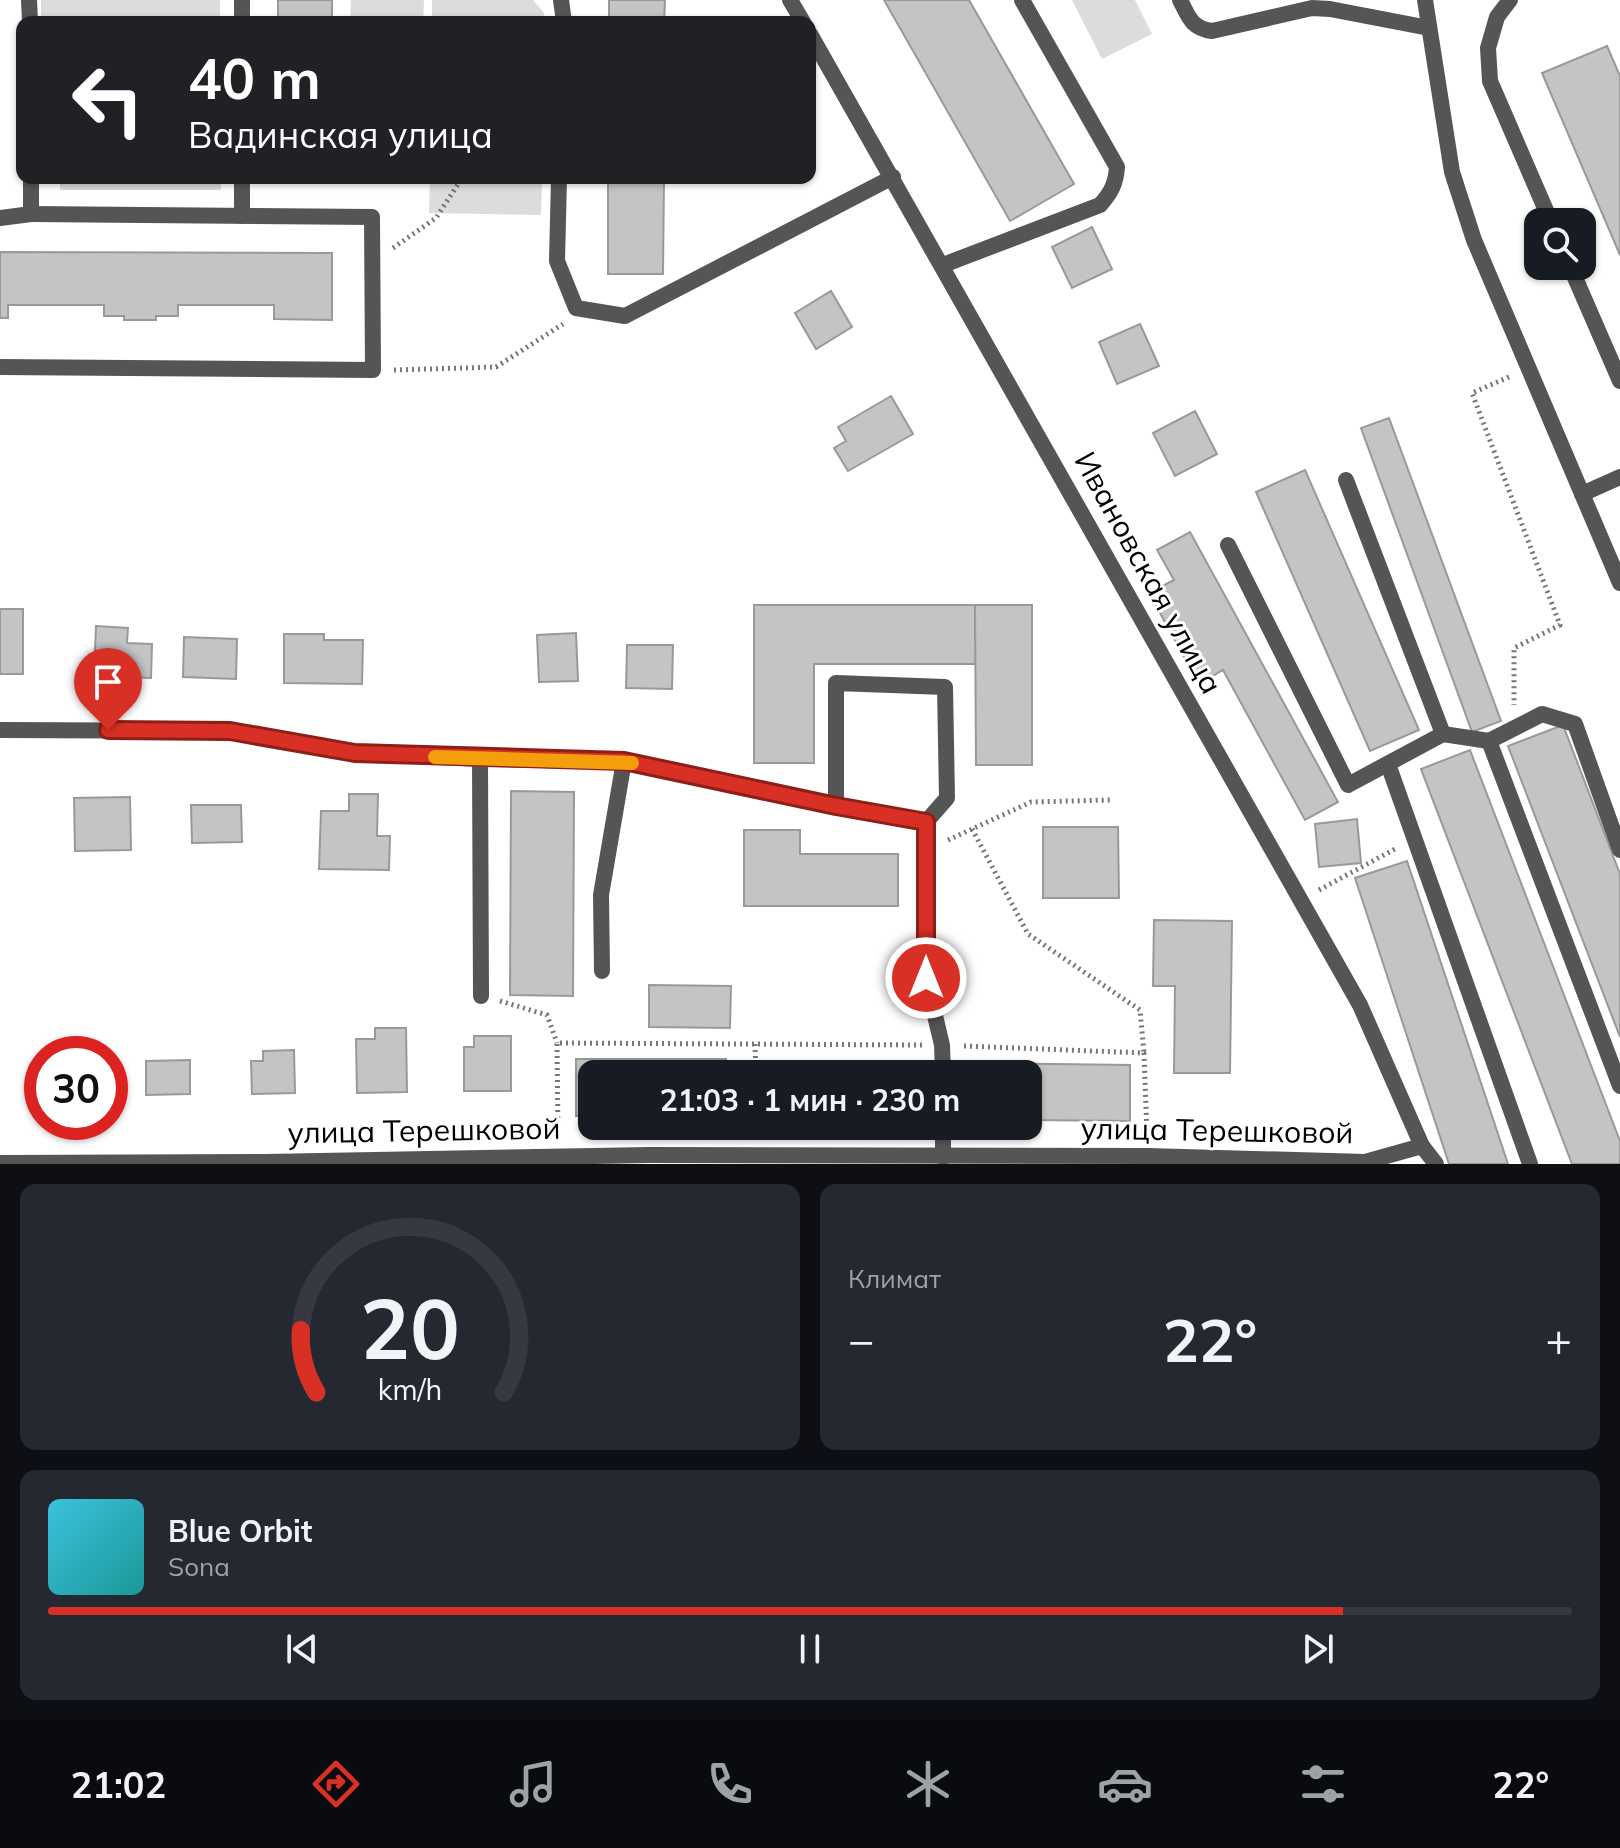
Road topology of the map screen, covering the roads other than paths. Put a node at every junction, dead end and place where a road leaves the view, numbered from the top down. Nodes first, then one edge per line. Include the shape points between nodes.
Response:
1 (1022, 0) edge
2 (1180, 0) edge
3 (1425, 0) edge
4 (1510, 0) edge
5 (1429, 28) junction
6 (816, 44) edge
7 (893, 177) junction
8 (31, 184) edge
9 (242, 184) edge
10 (559, 184) edge
11 (1545, 208) edge
12 (31, 214) junction
13 (242, 216) junction
14 (0, 218) edge
15 (943, 265) junction
16 (1576, 280) edge
17 (0, 367) edge
18 (1620, 381) edge
19 (1620, 477) edge
20 (1346, 480) dead end
21 (1582, 494) junction
22 (1228, 545) dead end
23 (1620, 583) edge
24 (0, 730) edge
25 (1443, 734) junction
26 (1489, 741) junction
27 (480, 759) junction
28 (624, 761) junction
29 (1388, 764) junction
30 (836, 806) junction
31 (926, 822) junction
32 (1620, 850) edge
33 (602, 971) dead end
34 (481, 996) road end
35 (943, 1060) edge
36 (1620, 1086) edge
37 (943, 1140) edge
38 (1422, 1146) junction
39 (943, 1157) junction
40 (737, 1160) edge
41 (510, 1161) edge
42 (0, 1163) edge
43 (265, 1163) edge
44 (78, 1164) edge
45 (1436, 1164) edge
46 (1530, 1164) edge

1 - 15 street via 1117,167 1117,178 1100,205
2 - 5 street via 1192,24 1212,31 1312,8
3 - 5 street
4 - 11 street via 1497,17 1488,48 1490,81
5 - 21 street via 1452,172 1474,240
6 - 7 street, Ивановская улица
7 - 10 street via 625,316 576,308 557,261
7 - 15 street, Ивановская улица
8 - 12 street
9 - 13 street
12 - 13 street
12 - 14 street
13 - 17 street via 372,217 373,370
15 - 38 street, Ивановская улица via 1360,1005
16 - 18 street
19 - 21 street
20 - 25 street
21 - 23 street
22 - 29 street via 1348,785
24 - 27 street via 230,731 355,753
25 - 26 street
25 - 29 street
26 - 32 street via 1542,714 1575,724
26 - 36 street
27 - 28 street
27 - 34 street
28 - 30 street
28 - 33 street via 601,895
29 - 46 street
30 - 31 street
30 - 31 street via 836,683 945,687 947,798
31 - 35 street via 926,978
37 - 39 street
38 - 39 street, улица Терешковой via 1365,1162
38 - 45 street, Ивановская улица
39 - 40 street, улица Терешковой
40 - 41 street, улица Терешковой
41 - 43 street, улица Терешковой
42 - 44 street, улица Терешковой
43 - 44 street, улица Терешковой

